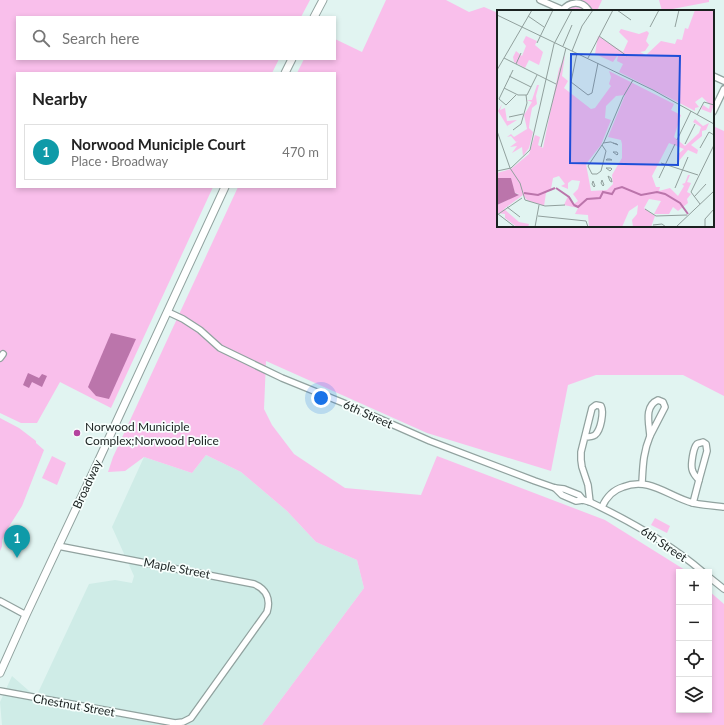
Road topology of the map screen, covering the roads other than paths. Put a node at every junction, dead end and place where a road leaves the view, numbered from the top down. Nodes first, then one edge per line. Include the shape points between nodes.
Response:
1 (323, 0) edge
2 (540, 0) edge
3 (561, 10) edge
4 (564, 10) edge
5 (588, 10) edge
6 (315, 16) edge
7 (292, 60) edge
8 (286, 72) edge
9 (714, 76) edge
10 (724, 81) edge
11 (724, 89) edge
12 (714, 110) edge
13 (225, 188) edge
14 (168, 312) junction
15 (650, 436) junction
16 (585, 437) junction
17 (699, 480) junction
18 (642, 484) junction
19 (590, 502) junction
20 (693, 503) junction
21 (724, 507) edge
22 (602, 508) junction
23 (58, 546) junction
24 (699, 569) edge
25 (712, 579) edge
26 (724, 589) edge
27 (0, 601) edge
28 (26, 614) junction
29 (263, 619) joint
30 (0, 672) edge
31 (0, 691) edge

1 - 6 street
2 - 3 street
4 - 5 street via 575,2 584,5
7 - 8 street
9 - 10 street
11 - 12 street
13 - 14 street, Broadway
14 - 19 street, 6th Street via 200,330 220,348 282,378 430,441 555,488 564,489
14 - 23 street, Broadway
15 - 15 street via 665,407 661,400 653,403 649,411
15 - 18 street via 645,449
16 - 16 street via 592,408 596,405 601,406 598,432
16 - 19 street via 581,460
17 - 17 street via 707,451 703,442 697,444 692,462 693,471
17 - 20 street
18 - 20 street via 656,487
18 - 22 street via 627,485 614,491
19 - 22 street, 6th Street
20 - 21 street
22 - 24 street, 6th Street via 658,539
23 - 28 street, Broadway
23 - 29 street, Maple Street via 254,584 268,597 268,608
25 - 26 street
27 - 28 street
28 - 30 street, Broadway
29 - 31 street, Chestnut Street via 191,718 183,722 175,723

